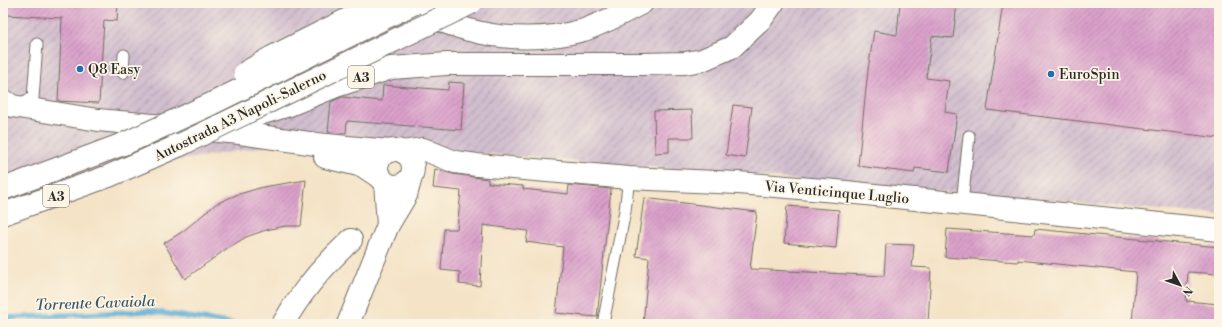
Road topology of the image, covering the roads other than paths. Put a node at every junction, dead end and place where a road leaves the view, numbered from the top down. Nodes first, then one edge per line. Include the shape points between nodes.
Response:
1 (380, 3) edge
2 (398, 3) edge
3 (415, 3) edge
4 (472, 3) edge
5 (642, 3) edge
6 (773, 3) edge
7 (38, 44) dead end
8 (124, 55) dead end
9 (123, 73) dead end
10 (6, 109) edge
11 (220, 127) junction
12 (159, 128) junction
13 (969, 136) dead end
14 (396, 151) junction
15 (455, 162) junction
16 (411, 175) junction
17 (629, 178) junction
18 (383, 180) junction
19 (3, 189) edge
20 (962, 204) junction
21 (3, 214) edge
22 (388, 225) junction
23 (1219, 230) edge
24 (351, 240) dead end
25 (284, 322) edge
26 (603, 322) edge
27 (348, 324) edge

1 - 12 main road, bridge via 272,57 210,93
2 - 5 main road via 468,30 502,37 550,36 584,30
3 - 12 main road, Autostrada A3 Napoli-Salerno / A3, bridge
4 - 11 main road, Autostrada A3 Napoli-Salerno / A3, bridge
6 - 11 main road, A3, bridge via 760,21 732,48 702,60 685,63 423,65 391,68
7 - 10 lane via 33,98
8 - 9 lane
10 - 14 main road, Via Venticinque Luglio
10 - 18 main road via 91,133 232,145 337,158 363,166
11 - 21 main road, Autostrada A3 Napoli-Salerno / A3, bridge via 109,176
12 - 19 main road, Autostrada A3 Napoli-Salerno / A3, bridge
13 - 20 lane
14 - 15 main road, Via Venticinque Luglio via 423,149
14 - 16 main road via 410,159
14 - 18 main road via 385,154 378,163 379,174
15 - 16 main road, Via Venticinque Luglio via 429,167
15 - 17 main road, Via Venticinque Luglio
16 - 18 main road, Via Venticinque Luglio via 402,184 390,185
16 - 22 main road via 406,195
17 - 20 main road, Via Venticinque Luglio via 844,191
17 - 26 lane
18 - 22 main road
20 - 23 main road, Via Venticinque Luglio
22 - 27 main road
24 - 25 main road via 326,263 294,303

